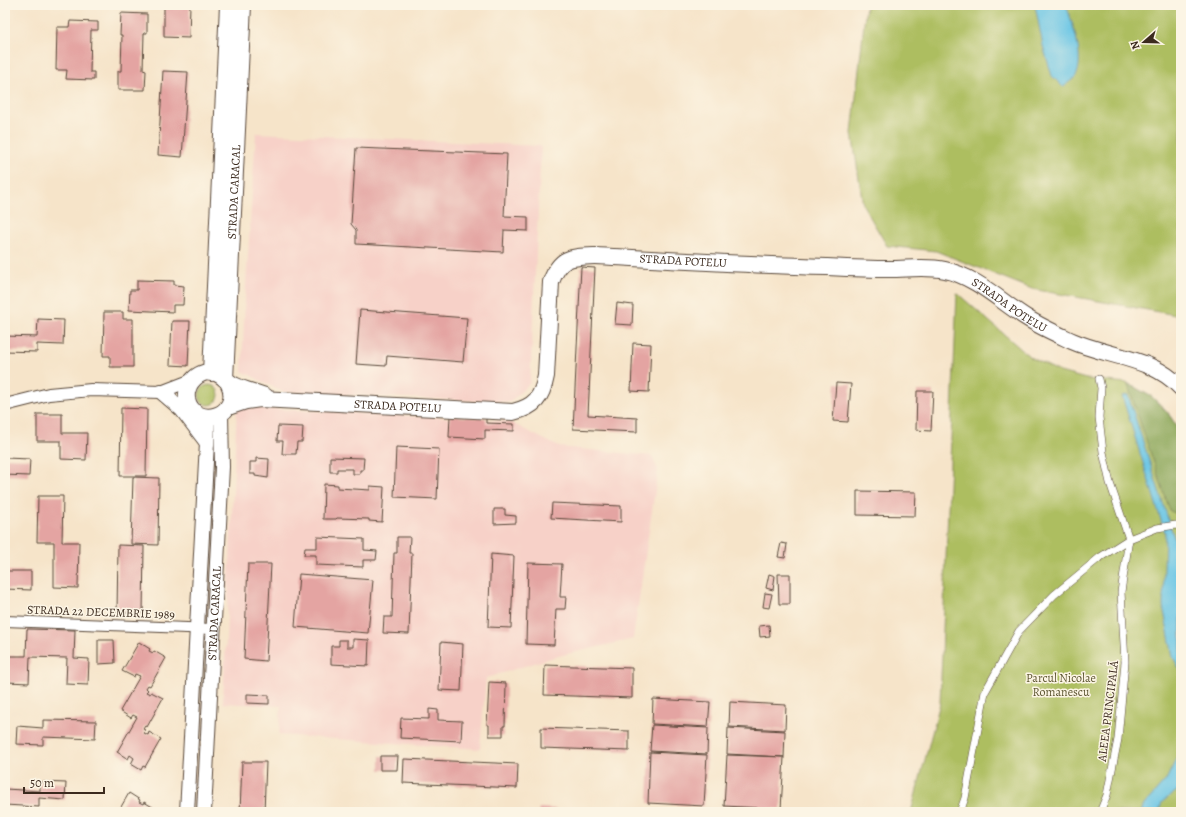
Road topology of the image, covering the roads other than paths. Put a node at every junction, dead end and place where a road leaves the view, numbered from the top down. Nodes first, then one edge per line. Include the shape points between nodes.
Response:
1 (228, 5) edge
2 (243, 5) edge
3 (226, 352) junction
4 (221, 378) junction
5 (1099, 379) dead end
6 (192, 380) junction
7 (1181, 388) edge
8 (161, 392) junction
9 (280, 399) junction
10 (189, 404) junction
11 (5, 405) edge
12 (219, 412) junction
13 (207, 443) junction
14 (1178, 526) edge
15 (1129, 539) junction
16 (5, 621) edge
17 (196, 628) junction
18 (213, 629) junction
19 (187, 812) edge
20 (204, 812) edge
21 (960, 812) edge
22 (1100, 812) edge

1 - 4 main road, STRADA CARACAL
2 - 3 main road, STRADA CARACAL
3 - 4 main road, STRADA CARACAL
3 - 9 main road via 243,380
4 - 6 main road via 201,374
4 - 9 main road, STRADA POTELU via 244,389
4 - 12 main road via 230,387 232,397
5 - 15 street via 1099,418 1103,452 1110,483
6 - 8 street
6 - 10 main road via 187,392
7 - 9 main road, STRADA POTELU via 1172,378 1158,370 1073,341 1027,318 980,285 945,270 595,256 568,259 555,270 551,282 543,390 538,399 521,410 513,412
8 - 10 street
8 - 11 street via 91,390 49,394
8 - 13 main road via 182,410
9 - 12 main road, STRADA POTELU via 246,401
10 - 12 main road via 196,413
12 - 13 main road, STRADA CARACAL
12 - 18 main road, STRADA CARACAL via 222,466
13 - 17 main road, STRADA CARACAL
14 - 15 street via 1157,528
15 - 21 street via 1099,558 1054,595 1019,631 985,692 966,798
15 - 22 street, ALEEA PRINCIPALĂ via 1122,592 1125,662 1118,739 1107,795
16 - 17 street, STRADA 22 DECEMBRIE 1989
17 - 18 street, STRADA 22 DECEMBRIE 1989
17 - 19 main road, STRADA CARACAL
18 - 20 main road, STRADA CARACAL

